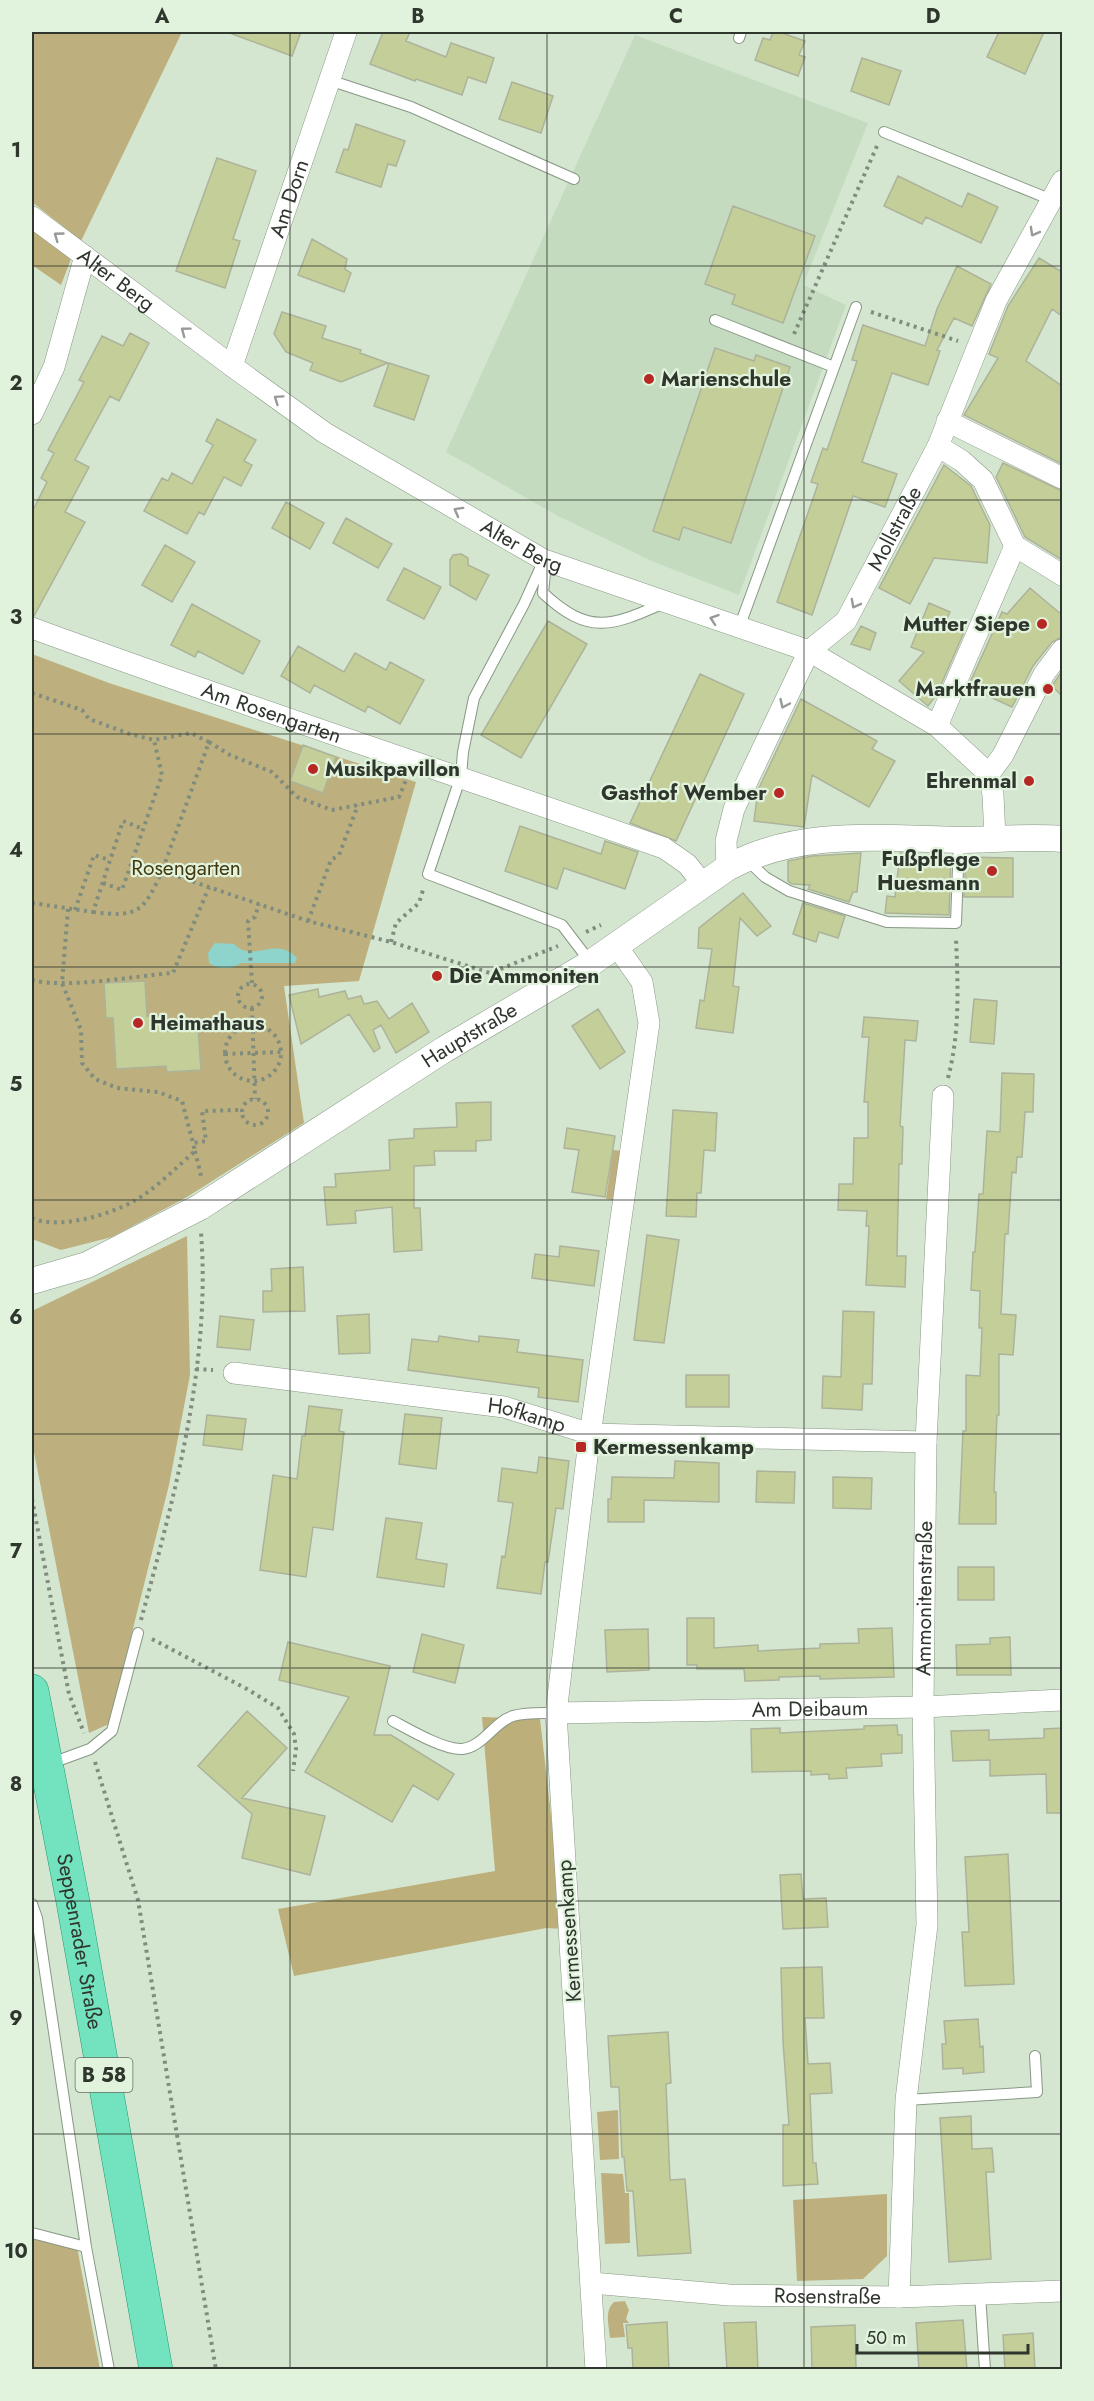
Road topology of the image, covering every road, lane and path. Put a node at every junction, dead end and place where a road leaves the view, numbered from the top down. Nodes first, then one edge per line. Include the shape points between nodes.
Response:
1 (346, 32) edge
2 (329, 80) junction
3 (884, 132) joint
4 (574, 179) dead end
5 (1062, 181) edge
6 (1053, 200) junction
7 (32, 217) edge
8 (85, 256) junction
9 (856, 307) joint
10 (715, 320) dead end
11 (976, 347) junction
12 (787, 348) junction
13 (232, 366) junction
14 (834, 367) junction
15 (32, 414) edge
16 (947, 421) junction
17 (938, 446) junction
18 (1062, 478) edge
19 (1015, 546) junction
20 (545, 561) junction
21 (1062, 575) edge
22 (664, 603) junction
23 (32, 628) edge
24 (739, 628) junction
25 (1062, 650) edge
26 (809, 651) junction
27 (32, 693) edge
28 (937, 726) junction
29 (154, 740) junction
30 (208, 742) junction
31 (413, 762) junction
32 (989, 774) junction
33 (461, 776) junction
34 (358, 805) junction
35 (143, 829) junction
36 (995, 838) junction
37 (1062, 839) edge
38 (959, 840) junction
39 (109, 860) junction
40 (736, 863) junction
41 (162, 872) junction
42 (428, 874) junction
43 (103, 883) junction
44 (704, 885) junction
45 (209, 887) junction
46 (32, 903) edge
47 (259, 904) junction
48 (68, 909) junction
49 (75, 910) junction
50 (93, 912) junction
51 (308, 921) junction
52 (956, 923) junction
53 (572, 938) junction
54 (391, 942) junction
55 (616, 945) junction
56 (591, 963) junction
57 (32, 980) edge
58 (62, 983) junction
59 (252, 983) junction
60 (252, 1008) junction
61 (253, 1025) junction
62 (281, 1052) junction
63 (253, 1053) junction
64 (225, 1054) junction
65 (255, 1081) junction
66 (943, 1096) joint
67 (255, 1099) junction
68 (243, 1110) junction
69 (193, 1143) junction
70 (200, 1208) junction
71 (32, 1218) edge
72 (32, 1281) edge
73 (234, 1373) dead end
74 (591, 1434) junction
75 (926, 1442) junction
76 (32, 1499) edge
77 (138, 1633) junction
78 (32, 1691) edge
79 (1062, 1700) edge
80 (923, 1707) junction
81 (555, 1713) junction
82 (393, 1721) dead end
83 (90, 1749) junction
84 (39, 1766) edge
85 (293, 1771) dead end
86 (32, 1904) edge
87 (37, 1918) junction
88 (32, 1931) edge
89 (1035, 2056) dead end
90 (906, 2100) junction
91 (32, 2233) edge
92 (86, 2247) junction
93 (592, 2283) junction
94 (1062, 2291) edge
95 (980, 2294) junction
96 (899, 2297) junction
97 (109, 2370) edge
98 (156, 2370) edge
99 (216, 2370) edge
100 (596, 2370) edge
101 (986, 2370) edge

1 - 2 street, Am Dorn
2 - 4 lane via 411,107
2 - 13 street, Am Dorn
3 - 6 lane
3 - 12 path
5 - 6 street, Mollstraße
6 -> 11 street, Mollstraße via 996,301
8 -> 7 street, Alter Berg
13 -> 8 street, Alter Berg
8 - 15 street via 54,367
9 - 11 path
9 - 14 lane
10 - 12 lane
11 - 16 street, Mollstraße
12 - 14 lane
20 -> 13 street, Alter Berg via 325,433
14 - 24 lane
16 - 17 street, Mollstraße
16 - 18 street
17 - 19 street via 983,480
17 -> 26 street, Mollstraße via 846,621
19 - 21 street
19 - 28 street
20 - 22 street, Alter Berg
20 - 22 lane via 543,593 561,609 595,624 628,619
20 - 33 lane via 474,698
24 -> 22 street, Alter Berg
23 - 31 street, Am Rosengarten
24 - 26 street, Alter Berg
25 - 32 street via 1044,674 1003,755
26 - 28 street, Alter Berg
26 -> 40 street, Mollstraße via 734,809 726,841
27 - 29 path via 82,710 89,719
28 - 32 street, Alter Berg
29 - 30 path via 190,733
29 - 35 path via 162,775
30 - 34 path via 272,772 297,797 332,810
30 - 41 path
31 - 33 street, Am Rosengarten
31 - 34 path via 399,797
32 - 36 street
33 - 42 lane
33 - 44 street, Am Rosengarten via 664,848 687,864
34 - 51 path via 339,855 331,860
35 - 39 path via 123,821
35 - 43 path via 122,890
36 - 37 street, Hauptstraße
36 - 38 street, Hauptstraße
38 - 40 street, Hauptstraße via 884,837 791,844
38 - 52 lane
39 - 43 path
39 - 49 path via 94,855
40 - 44 street, Hauptstraße
40 - 52 lane via 789,891 886,922
41 - 45 path
41 - 50 path via 148,901 139,909 117,915
42 - 53 lane via 562,925
42 - 54 path via 419,903 396,923
43 - 50 path
44 - 55 street, Hauptstraße
45 - 47 path
45 - 58 path via 173,973
46 - 48 path
47 - 51 path
47 - 59 path via 255,917 248,921
48 - 49 path
48 - 58 path
49 - 50 path
51 - 54 path
52 - 66 path via 955,1052
53 - 54 path via 490,973
53 - 56 lane
55 - 56 street, Hauptstraße
55 - 74 street, Kermessenkamp via 642,982 648,1023
56 - 70 street, Hauptstraße via 446,1049
57 - 58 path
58 - 69 path via 81,1030 82,1063 95,1079 117,1088 158,1092 182,1101
59 - 60 path via 263,992 263,999
59 - 60 path via 245,984 238,995 242,1005
60 - 61 path
61 - 62 path via 273,1033
61 - 63 path
61 - 64 path via 236,1031
62 - 63 path
62 - 65 path via 274,1072
63 - 64 path
63 - 65 path
64 - 65 path via 238,1077
65 - 67 path
66 - 75 street, Ammonitenstraße
67 - 68 path via 247,1102
67 - 68 path via 267,1106 266,1119 254,1125 243,1117
68 - 69 path via 202,1111 206,1141
69 - 71 path via 195,1152 135,1201 99,1215 58,1223
70 - 72 street, Hauptstraße via 87,1265
70 - 77 path via 204,1299 196,1369 178,1482
73 - 74 street, Hofkamp via 504,1407
74 - 75 street, Hofkamp
74 - 81 street, Kermessenkamp
75 - 80 street, Ammonitenstraße
76 - 83 path via 69,1694
77 - 83 lane via 112,1731
77 - 85 path via 278,1708 294,1734
78 - 84 main road, Seppenrader Straße / B 58
79 - 80 street, Am Deibaum
80 - 81 street, Am Deibaum
80 - 90 street, Ammonitenstraße via 927,1925
81 - 82 lane via 513,1716 462,1749 450,1748
81 - 93 street, Kermessenkamp
83 - 84 lane
83 - 99 path via 138,1900
84 - 98 main road, Seppenrader Straße / B 58
86 - 87 lane
87 - 88 lane
87 - 92 lane
89 - 90 lane via 1037,2092
90 - 96 street, Ammonitenstraße
91 - 92 lane
92 - 97 lane
93 - 96 street, Rosenstraße via 729,2295
93 - 100 street, Kermessenkamp
94 - 95 street, Rosenstraße
95 - 96 street, Rosenstraße
95 - 101 lane

